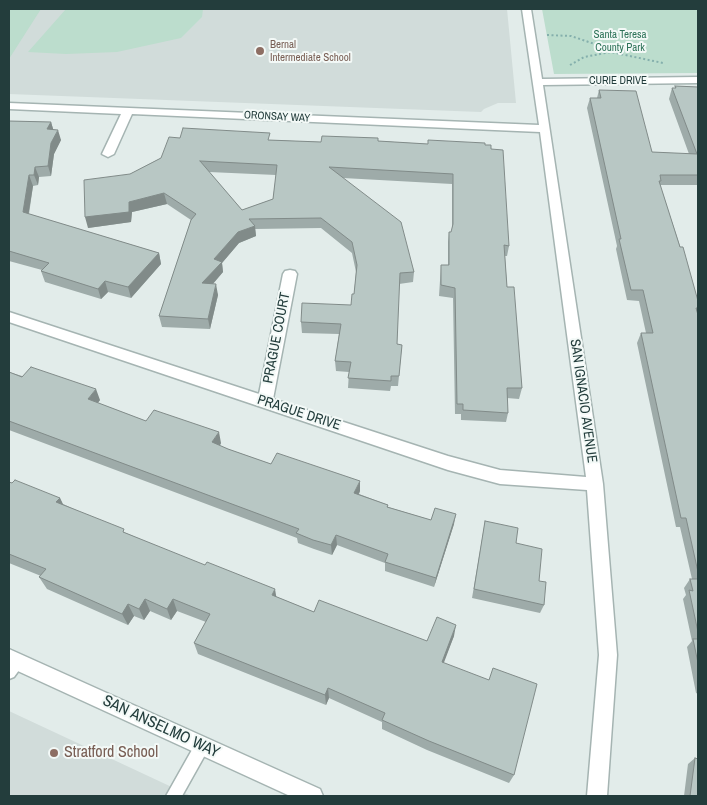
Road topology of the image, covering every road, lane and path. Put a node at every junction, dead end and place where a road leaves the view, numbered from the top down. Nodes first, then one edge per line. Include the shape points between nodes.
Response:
1 (526, 9) edge
2 (530, 34) junction
3 (623, 54) junction
4 (668, 64) dead end
5 (698, 80) edge
6 (538, 82) junction
7 (9, 106) edge
8 (128, 111) junction
9 (545, 129) junction
10 (108, 154) dead end
11 (290, 274) dead end
12 (9, 317) edge
13 (265, 402) junction
14 (595, 484) junction
15 (12, 664) edge
16 (202, 746) junction
17 (174, 796) edge
18 (312, 796) edge
19 (597, 796) edge

1 - 2 street, SAN IGNACIO AVENUE
2 - 3 path via 571,36
2 - 6 street, SAN IGNACIO AVENUE
3 - 4 path
3 - 6 path via 611,52 584,57
5 - 6 street, CURIE DRIVE
6 - 9 street, SAN IGNACIO AVENUE
7 - 8 street, ORONSAY WAY
8 - 9 street, ORONSAY WAY
8 - 10 street
9 - 14 street, SAN IGNACIO AVENUE
11 - 13 street, PRAGUE COURT
12 - 13 street, PRAGUE DRIVE
13 - 14 street, PRAGUE DRIVE via 500,477
14 - 19 street, SAN IGNACIO AVENUE via 608,655
15 - 16 street, SAN ANSELMO WAY
16 - 17 lane
16 - 18 street, SAN ANSELMO WAY

